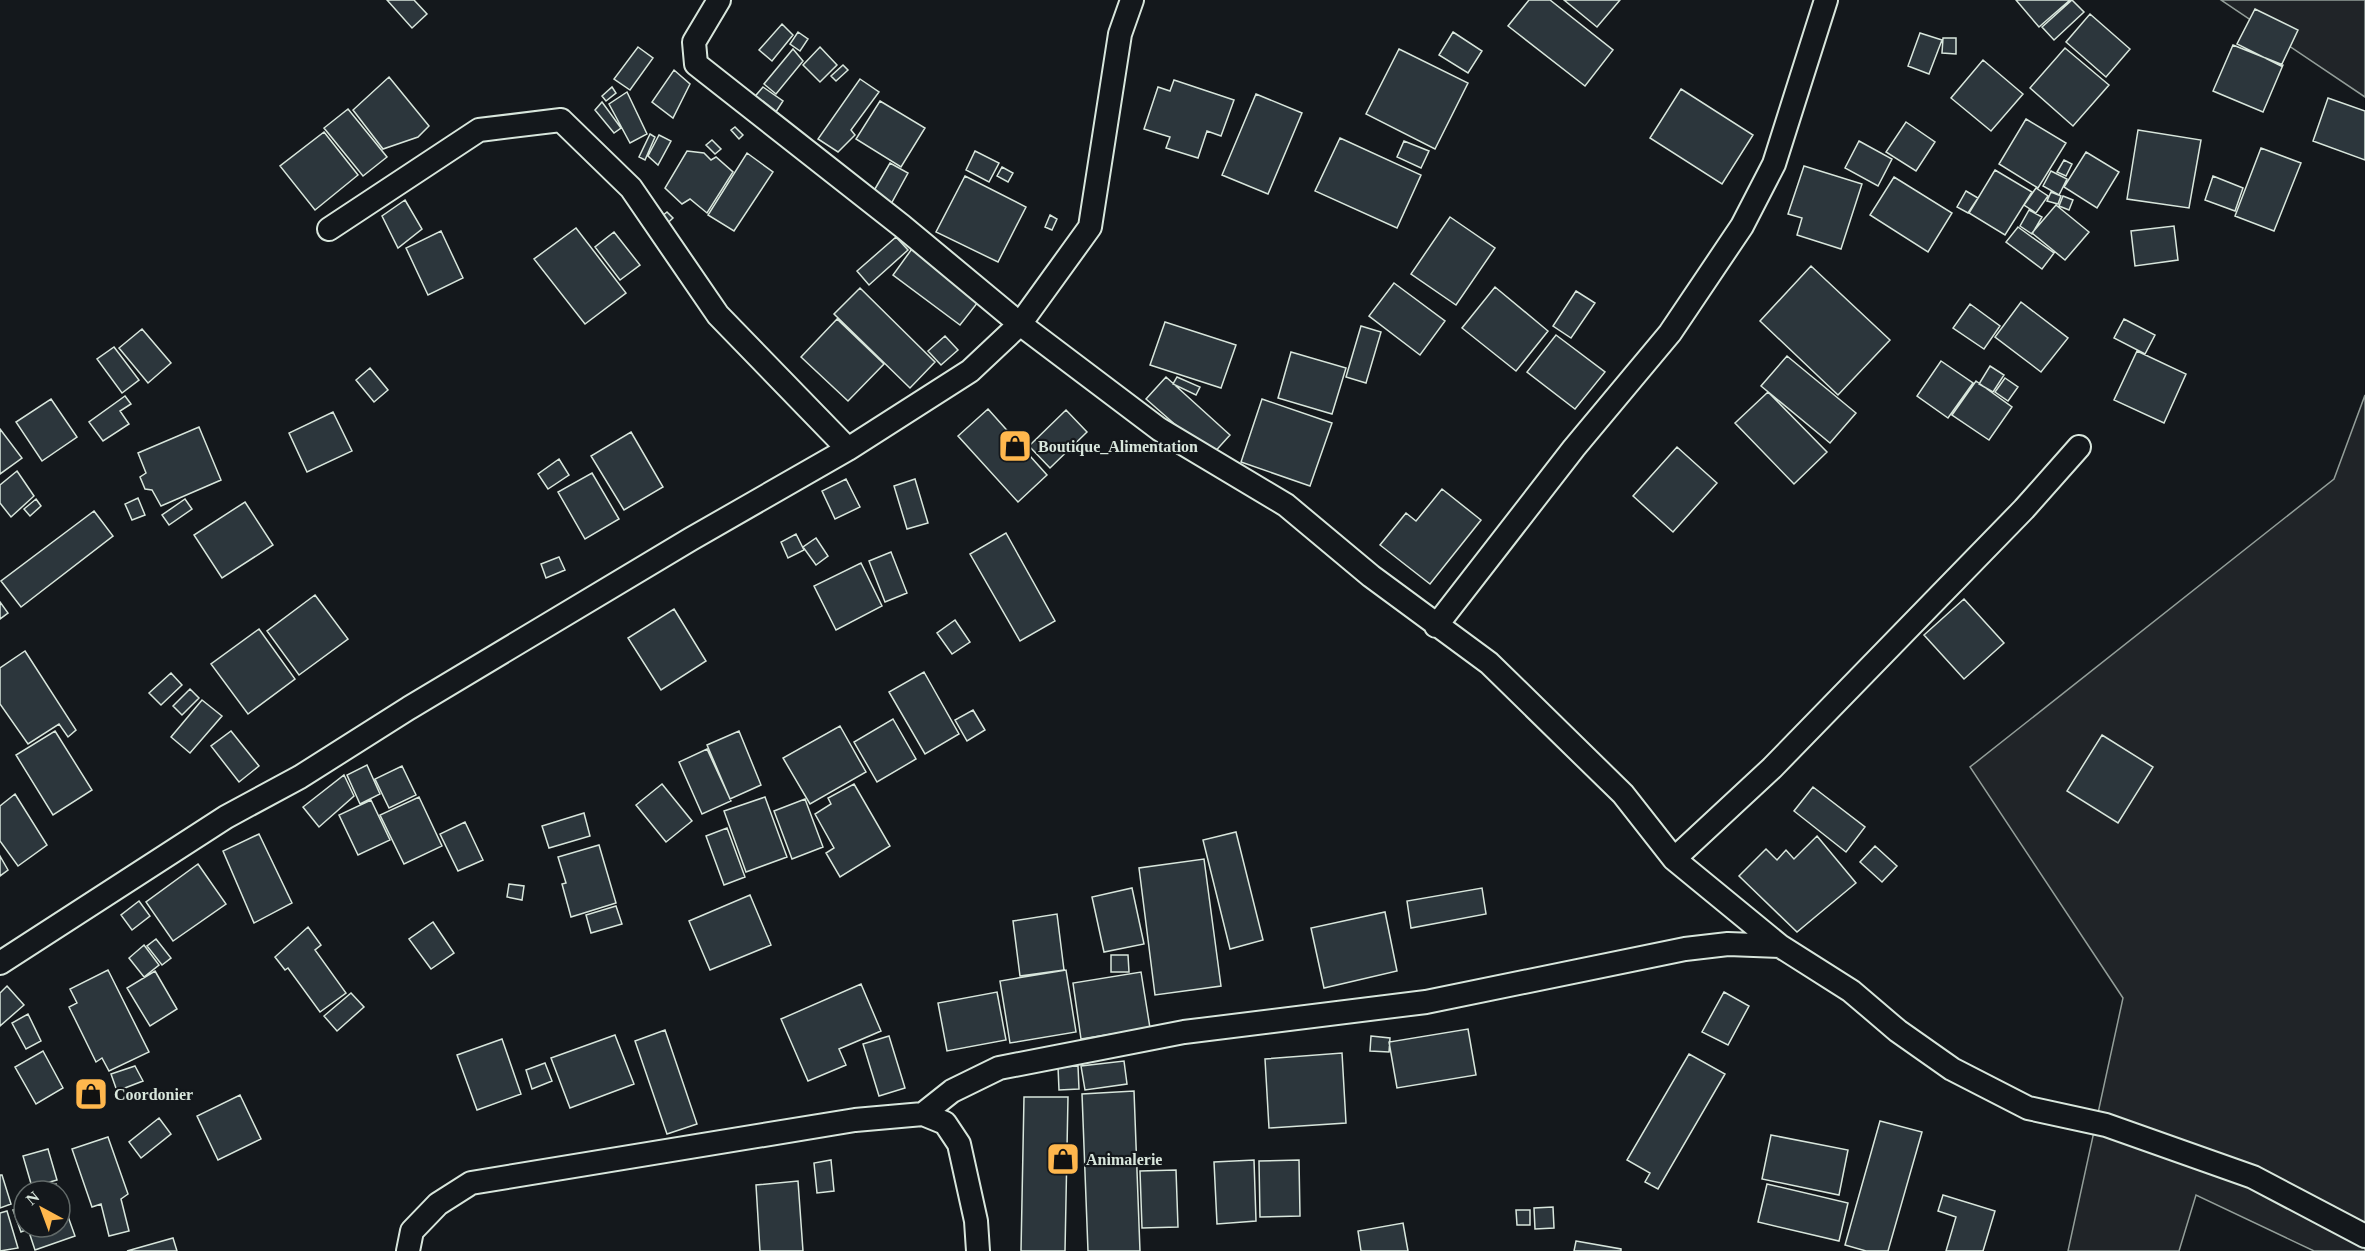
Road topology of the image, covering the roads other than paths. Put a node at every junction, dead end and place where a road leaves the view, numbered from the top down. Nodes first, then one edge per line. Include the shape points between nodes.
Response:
1 (719, 0) edge
2 (1132, 0) edge
3 (1826, 0) edge
4 (329, 229) dead end
5 (1020, 324) junction
6 (2079, 447) dead end
7 (848, 449) junction
8 (1436, 626) junction
9 (1674, 859) junction
10 (1780, 946) junction
11 (0, 963) edge
12 (922, 1114) junction
13 (2365, 1236) edge
14 (408, 1251) edge
15 (978, 1251) edge

1 - 5 street via 694,42 696,64 919,239
2 - 5 street via 1120,34 1090,227
3 - 8 street via 1774,164 1742,226 1670,333 1574,448
4 - 7 street via 479,130 561,120 631,188 718,315
5 - 7 street via 970,371
5 - 8 street via 1159,429 1286,505
6 - 9 street via 1773,768
7 - 11 street via 681,545 300,777 226,817
8 - 9 street via 1489,663 1623,794
9 - 10 street
10 - 12 street via 1728,944 1685,949 1426,1002 1184,1032 1095,1049 999,1068 952,1091
10 - 13 street via 1851,991 1952,1069 2028,1108 2106,1125 2253,1177
12 - 14 street via 855,1120 471,1183 438,1203 412,1231
12 - 15 street via 945,1123 960,1144 976,1221

